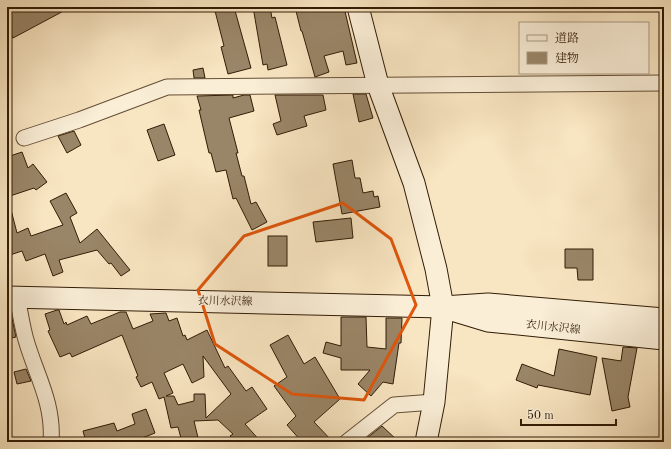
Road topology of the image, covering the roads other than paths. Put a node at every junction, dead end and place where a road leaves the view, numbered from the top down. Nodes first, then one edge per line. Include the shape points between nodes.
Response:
1 (358, 7) edge
2 (664, 83) edge
3 (378, 85) junction
4 (24, 138) dead end
5 (12, 297) edge
6 (443, 307) junction
7 (664, 320) edge
8 (664, 339) edge
9 (434, 402) junction
10 (51, 442) edge
11 (347, 442) edge
12 (426, 442) edge

1 - 3 main road
2 - 3 street
3 - 4 street via 167,87
3 - 6 main road via 414,183
5 - 6 main road, 衣川水沢線
5 - 10 street via 42,384 52,430
6 - 7 main road, 衣川水沢線 via 488,304
6 - 8 main road, 衣川水沢線 via 488,321
6 - 9 main road
9 - 11 street via 394,404
9 - 12 main road

